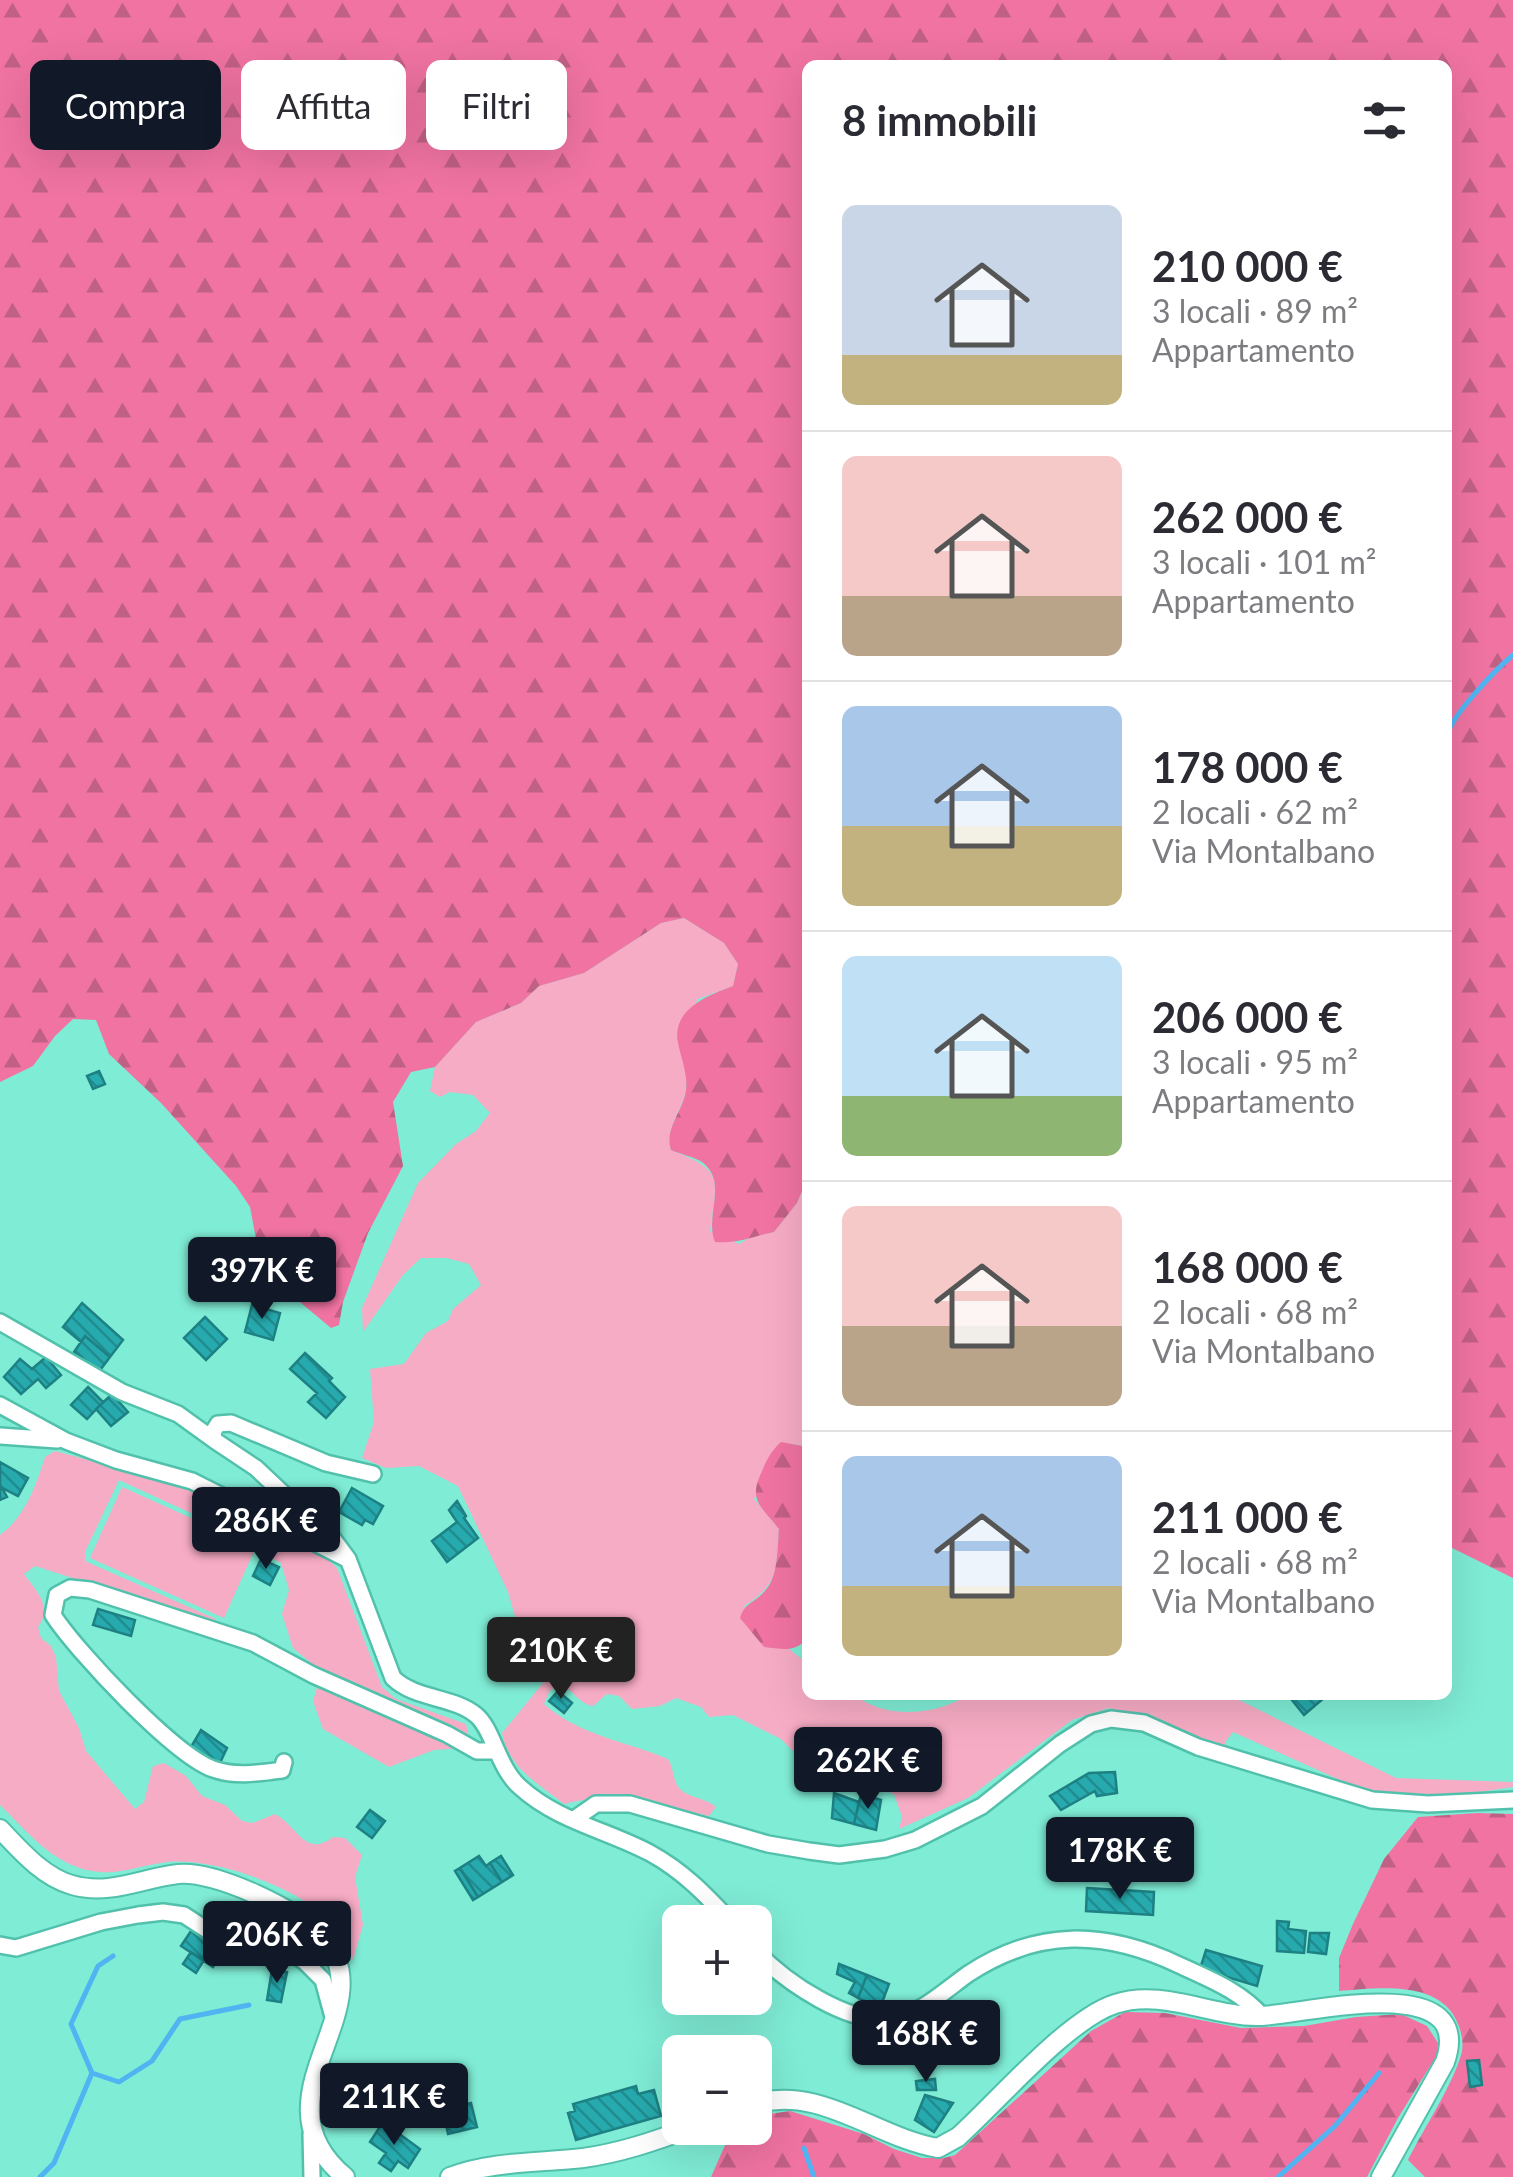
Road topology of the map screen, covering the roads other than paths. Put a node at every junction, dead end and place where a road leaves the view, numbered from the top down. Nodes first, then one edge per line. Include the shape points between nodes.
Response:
1 (0, 1322) edge
2 (0, 1405) edge
3 (0, 1436) edge
4 (214, 1440) junction
5 (66, 1441) junction
6 (374, 1474) dead end
7 (348, 1560) junction
8 (494, 1751) junction
9 (284, 1762) dead end
10 (1513, 1800) edge
11 (573, 1820) junction
12 (0, 1829) edge
13 (715, 1905) edge
14 (0, 1946) edge
15 (772, 1968) edge
16 (1263, 2017) junction
17 (332, 2028) junction
18 (772, 2100) edge
19 (311, 2134) junction
20 (662, 2138) edge
21 (312, 2177) edge
22 (345, 2177) edge
23 (450, 2177) edge
24 (1381, 2177) edge

1 - 4 street via 122,1392 178,1414
2 - 5 street
3 - 5 street
4 - 6 street via 215,1426 231,1423 326,1463
4 - 7 street via 276,1485
5 - 7 street via 192,1481
7 - 8 street via 392,1678 474,1713
8 - 9 street via 477,1752 220,1630 90,1590 70,1588 58,1595 53,1615 70,1641 194,1760 225,1773 282,1770
8 - 11 street via 518,1786
10 - 11 street via 1372,1800 1198,1748 1144,1723 1111,1719 1060,1744 982,1806 886,1849 809,1852 630,1804 596,1804
11 - 13 street via 648,1852 687,1876
12 - 17 street via 39,1867 73,1885 113,1888 186,1874 208,1877 295,1916 323,1937 338,1962
14 - 17 street via 31,1945 138,1915 184,1915 238,1950 278,1946 315,1969 331,2001
15 - 16 street via 845,2012 897,2018 1024,1945 1108,1940 1190,1970 1244,1997
16 - 18 street via 1152,2000 1115,2004 1081,2023 938,2148 828,2108
16 - 24 street via 1394,2002 1429,2013 1444,2027 1450,2043 1446,2062
17 - 19 street via 311,2094
19 - 21 street
19 - 22 street
20 - 23 street via 590,2157 486,2166

